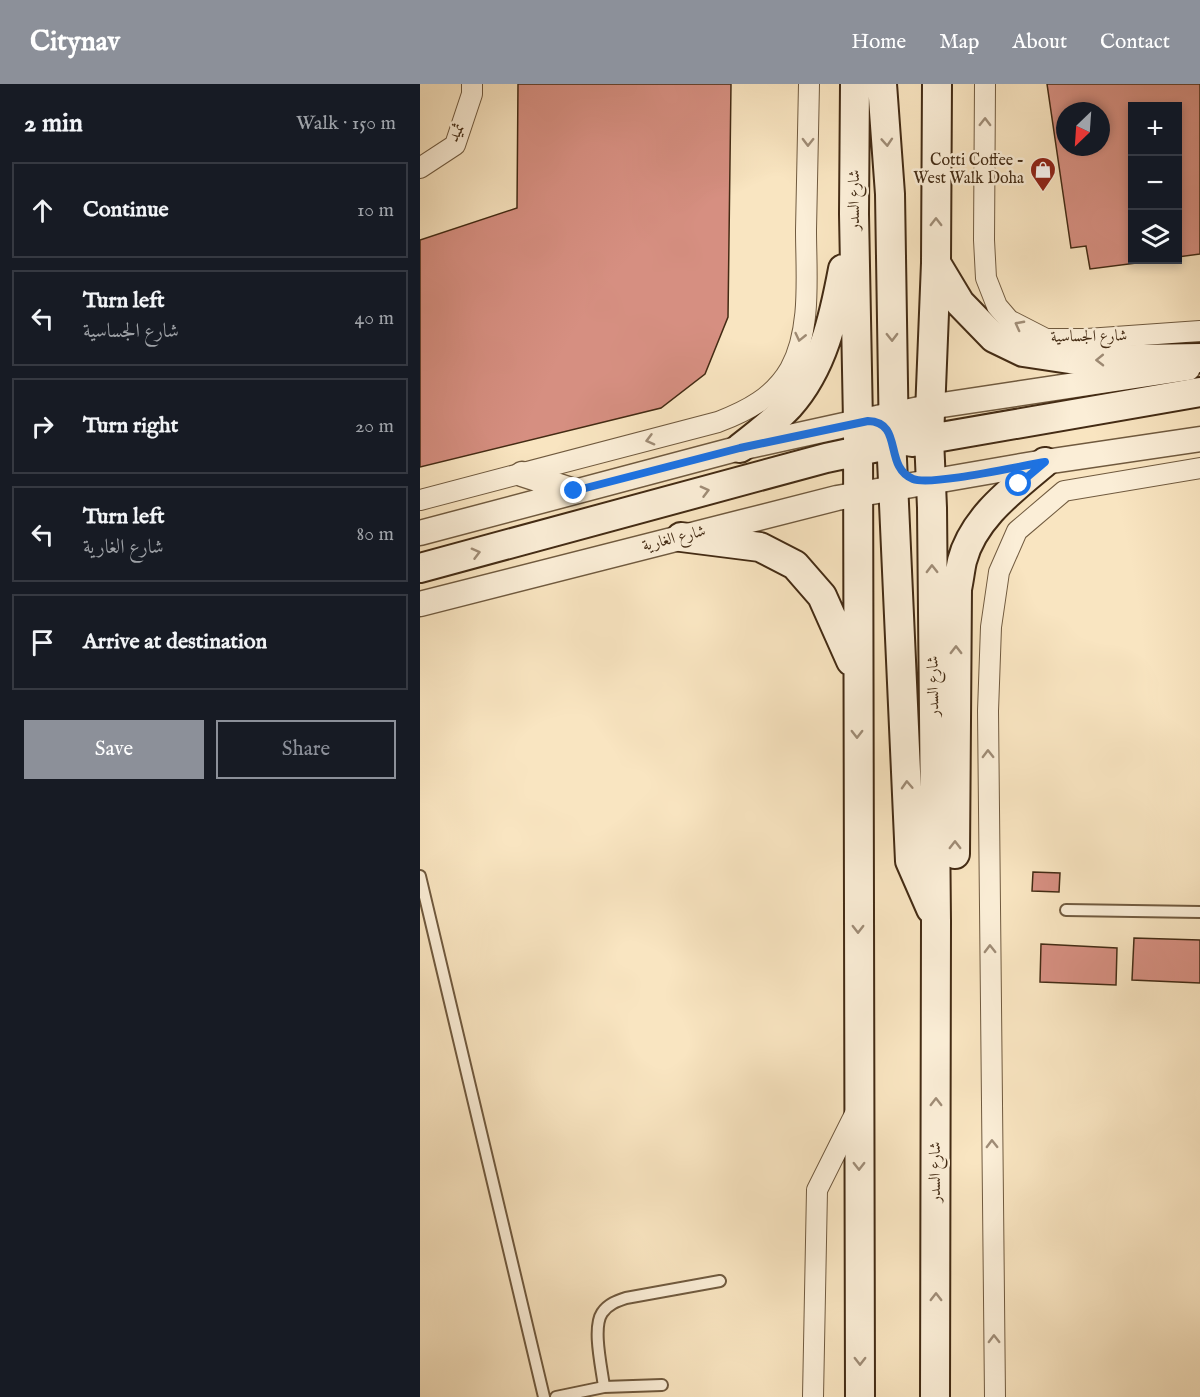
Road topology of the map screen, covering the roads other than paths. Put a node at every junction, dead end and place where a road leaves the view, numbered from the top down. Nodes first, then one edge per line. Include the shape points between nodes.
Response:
1 (472, 84) edge
2 (809, 84) edge
3 (855, 84) edge
4 (882, 84) edge
5 (937, 84) edge
6 (985, 84) edge
7 (420, 168) edge
8 (854, 214) junction
9 (936, 264) junction
10 (1200, 331) edge
11 (1200, 358) edge
12 (1200, 367) edge
13 (1200, 392) edge
14 (929, 407) junction
15 (893, 415) junction
16 (858, 422) junction
17 (929, 438) junction
18 (1200, 439) edge
19 (892, 445) junction
20 (740, 448) junction
21 (858, 451) junction
22 (1045, 462) junction
23 (1200, 468) edge
24 (522, 474) junction
25 (931, 482) junction
26 (894, 488) junction
27 (574, 491) junction
28 (858, 495) junction
29 (420, 500) edge
30 (420, 533) edge
31 (681, 537) junction
32 (420, 568) edge
33 (420, 604) edge
34 (857, 675) junction
35 (420, 876) edge
36 (1066, 910) dead end
37 (1200, 912) edge
38 (936, 921) junction
39 (859, 1107) junction
40 (720, 1281) dead end
41 (662, 1385) dead end
42 (604, 1388) junction
43 (544, 1397) edge
44 (556, 1397) edge
45 (813, 1397) edge
46 (860, 1397) edge
47 (935, 1397) edge
48 (995, 1397) edge

1 - 7 street, ثميد via 455,145
2 -> 24 street via 804,308 801,336 790,368 765,399 718,422
3 - 8 main road, شارع السدر
4 -> 15 main road via 890,194
9 -> 5 main road, شارع السدر
10 -> 6 street, شارع الجساسية via 1046,339 1009,320 997,306 986,278
8 - 16 main road, شارع السدر
8 - 20 main road via 834,315 809,379 790,404
11 -> 9 main road via 1076,360 1023,352 994,338 960,303
9 - 14 main road, شارع السدر
12 - 14 street
13 - 17 main road
14 - 15 street
14 - 17 main road, شارع السدر
14 - 19 main road via 920,431
15 - 16 street
15 - 19 main road
16 - 19 main road via 880,423 890,434
16 - 20 street
16 - 21 main road, شارع السدر
17 - 19 main road
17 - 25 main road, شارع السدر
18 - 22 street
19 - 21 main road
19 - 25 main road via 903,473
19 - 26 main road
19 - 28 main road via 869,461
20 - 27 street
21 - 28 main road, شارع السدر
32 -> 21 main road
22 - 25 street
38 -> 22 main road via 955,872 957,589 962,559 992,510
48 -> 23 street via 988,711 991,627 999,572 1017,531 1064,491
24 - 27 street
24 - 29 street
25 - 26 street, شارع الغارية
38 -> 25 main road, شارع السدر
26 - 28 street, شارع الغارية
38 -> 26 main road via 910,861
27 - 30 street
28 - 31 street, شارع الغارية
28 - 34 main road, شارع السدر
31 - 33 street, شارع الغارية
31 - 34 main road via 760,547 795,565 822,596
34 -> 39 main road, شارع السدر
35 - 43 lane
36 - 37 lane
47 -> 38 main road, شارع السدر
39 - 45 street, شارع السدر via 817,1190
39 -> 46 main road, شارع السدر
40 - 42 lane via 626,1298 613,1302 602,1312 597,1325
41 - 42 lane
42 - 44 lane

